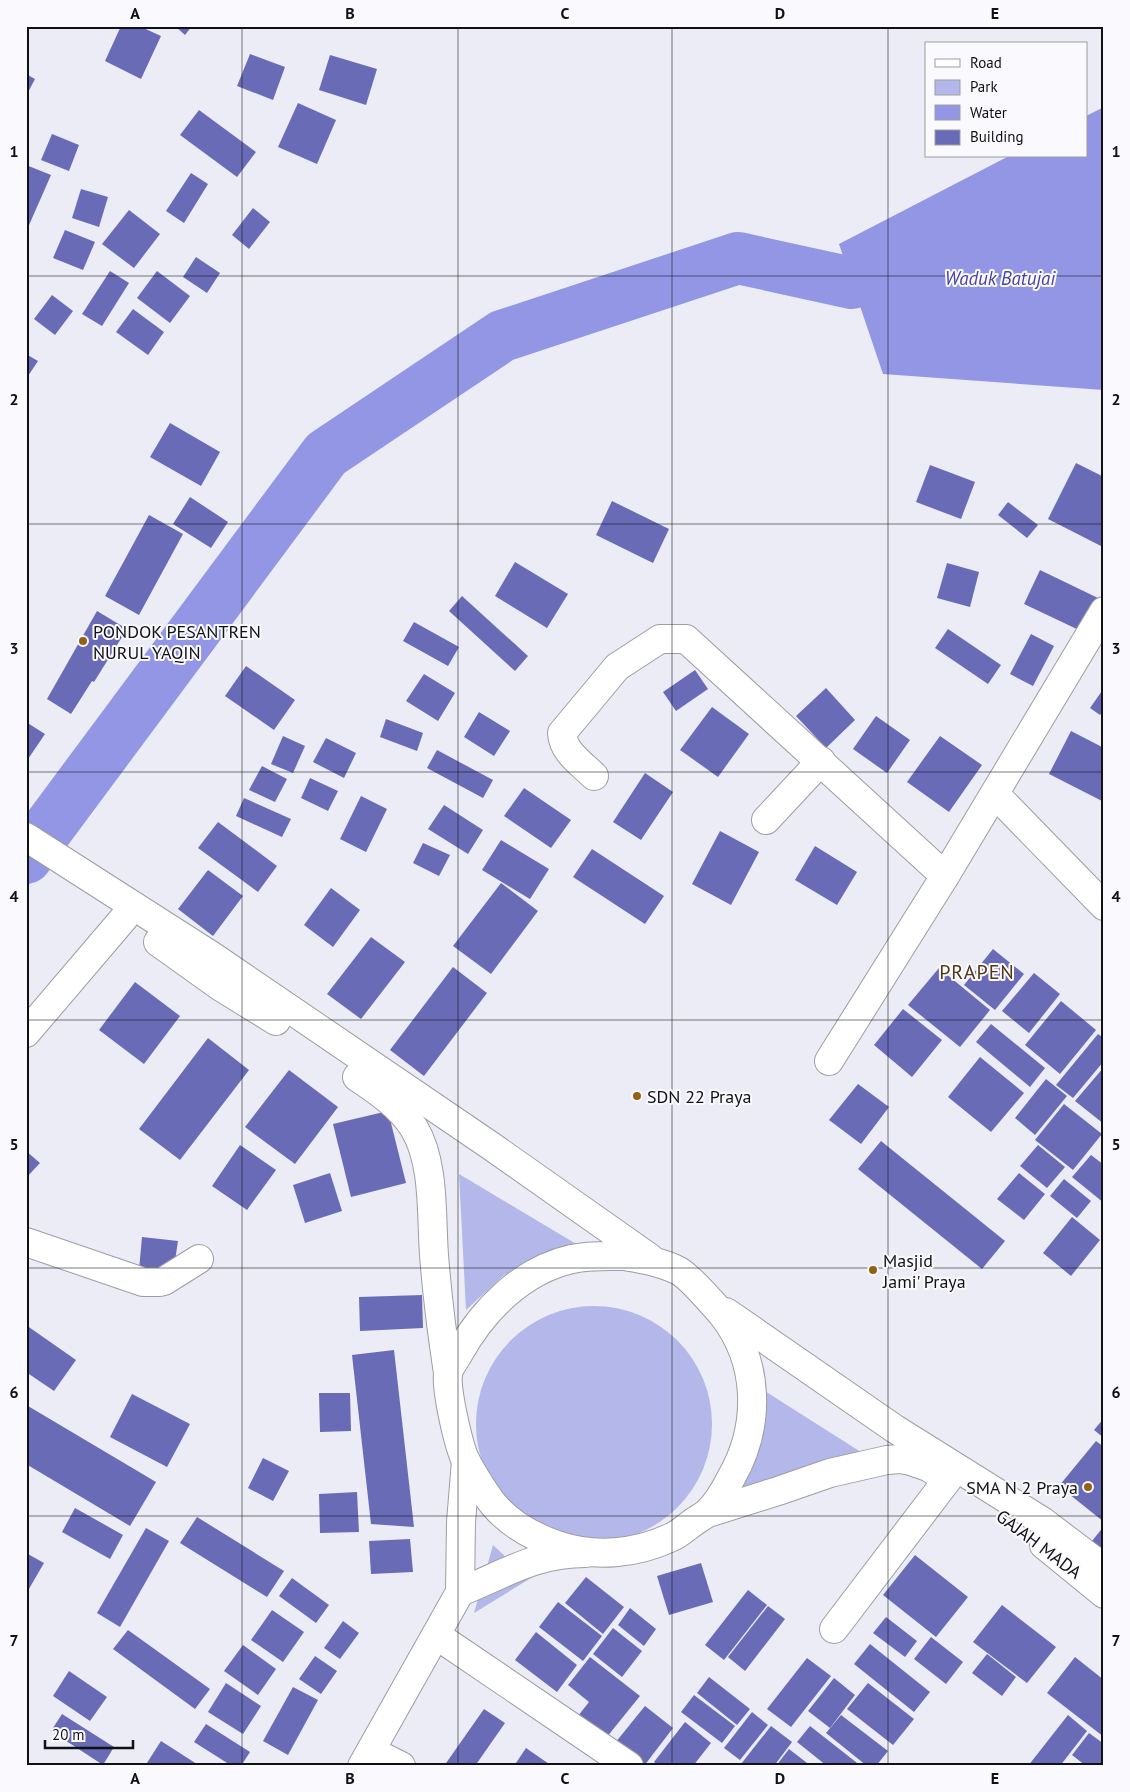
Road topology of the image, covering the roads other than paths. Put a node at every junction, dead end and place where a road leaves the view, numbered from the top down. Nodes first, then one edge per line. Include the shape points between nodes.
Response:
1 (1104, 611) edge
2 (821, 760) junction
3 (594, 776) dead end
4 (995, 794) junction
5 (766, 820) dead end
6 (26, 838) edge
7 (26, 854) edge
8 (946, 876) junction
9 (75, 877) junction
10 (1104, 906) edge
11 (124, 918) junction
12 (26, 1033) edge
13 (829, 1060) dead end
14 (26, 1242) edge
15 (199, 1258) dead end
16 (655, 1262) junction
17 (712, 1303) junction
18 (448, 1373) junction
19 (466, 1461) junction
20 (948, 1479) junction
21 (708, 1513) junction
22 (590, 1553) junction
23 (1104, 1568) edge
24 (460, 1592) junction
25 (1104, 1594) edge
26 (834, 1629) dead end
27 (436, 1635) junction
28 (367, 1758) edge
29 (401, 1766) edge
30 (629, 1766) edge

1 - 4 main road
2 - 3 main road via 686,639 660,639 617,667 562,733 567,749
2 - 5 main road
2 - 8 main road
4 - 8 main road
4 - 10 main road
6 - 9 main road
7 - 9 main road
8 - 13 main road
9 - 11 main road
9 - 16 main road via 212,956 483,1140
11 - 12 main road
11 - 18 main road via 384,1096 414,1128 429,1168 434,1257
14 - 15 main road via 143,1282 164,1281
16 - 17 main road via 680,1271
16 - 18 main road via 624,1256 596,1256 572,1259 543,1269 493,1305 467,1339
17 - 21 main road via 731,1326 743,1352 751,1380 753,1408 749,1436 739,1464
17 - 23 main road via 895,1429 1042,1521
18 - 19 main road via 455,1426
19 - 22 main road via 495,1506 516,1524 538,1538
19 - 24 main road
20 - 21 main road, GAJAH MADA via 911,1461 887,1460 830,1473
20 - 25 main road, GAJAH MADA via 1028,1531
20 - 26 main road
21 - 22 main road via 673,1537 633,1551
22 - 24 main road via 564,1553 528,1562
24 - 27 main road
27 - 28 main road
27 - 30 main road
28 - 29 main road

